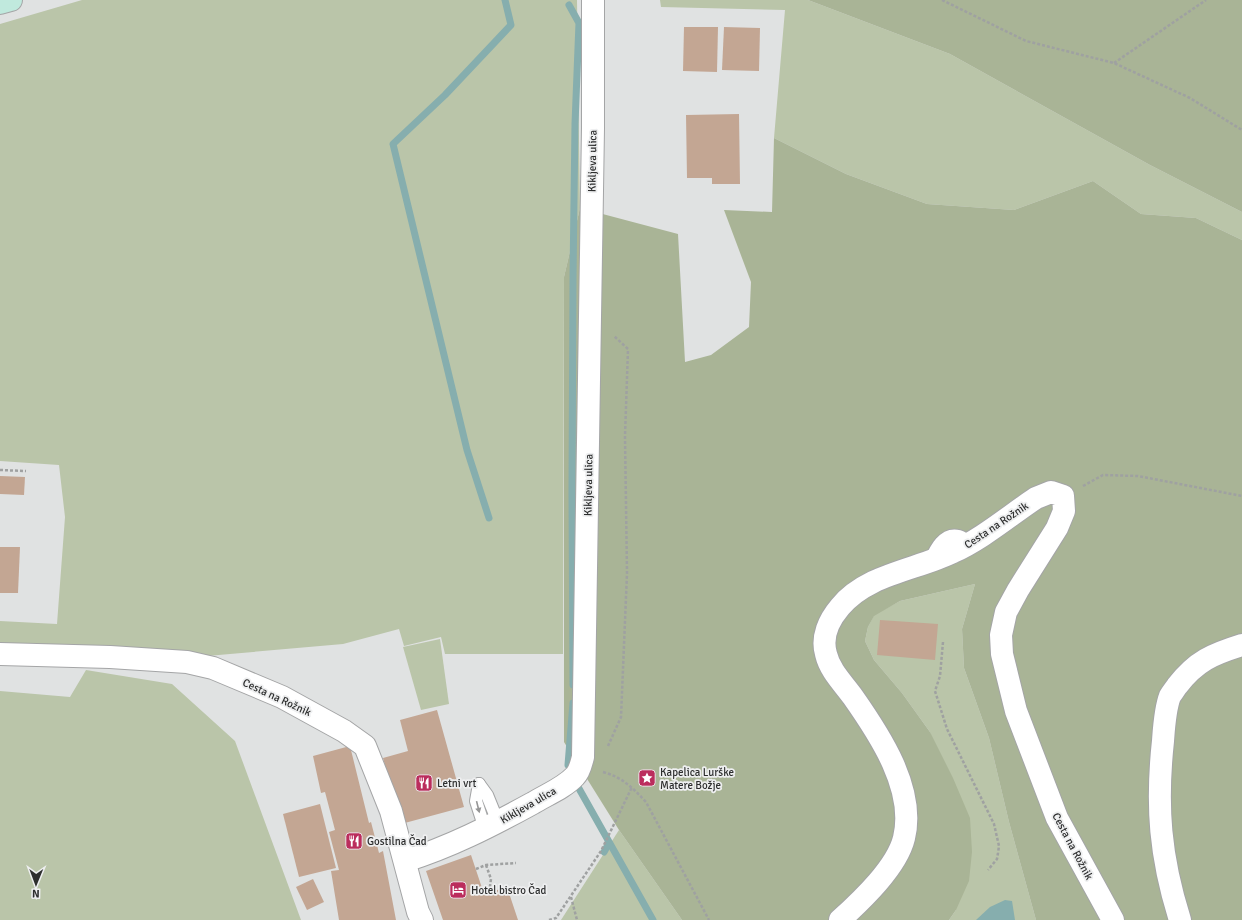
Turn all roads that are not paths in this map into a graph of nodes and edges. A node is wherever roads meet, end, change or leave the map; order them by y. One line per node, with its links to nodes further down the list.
1 (11, 0): 3 (main road)
2 (593, 0): 6 (street, Kikljeva ulica)
3 (0, 3)
4 (1242, 645): 10 (street)
5 (0, 654): 6 (street, Cesta na Rožnik)
6 (405, 861): 7 (street, Cesta na Rožnik)
7 (422, 920)
8 (840, 920): 9 (street, Cesta na Rožnik)
9 (1113, 920)
10 (1180, 920)

